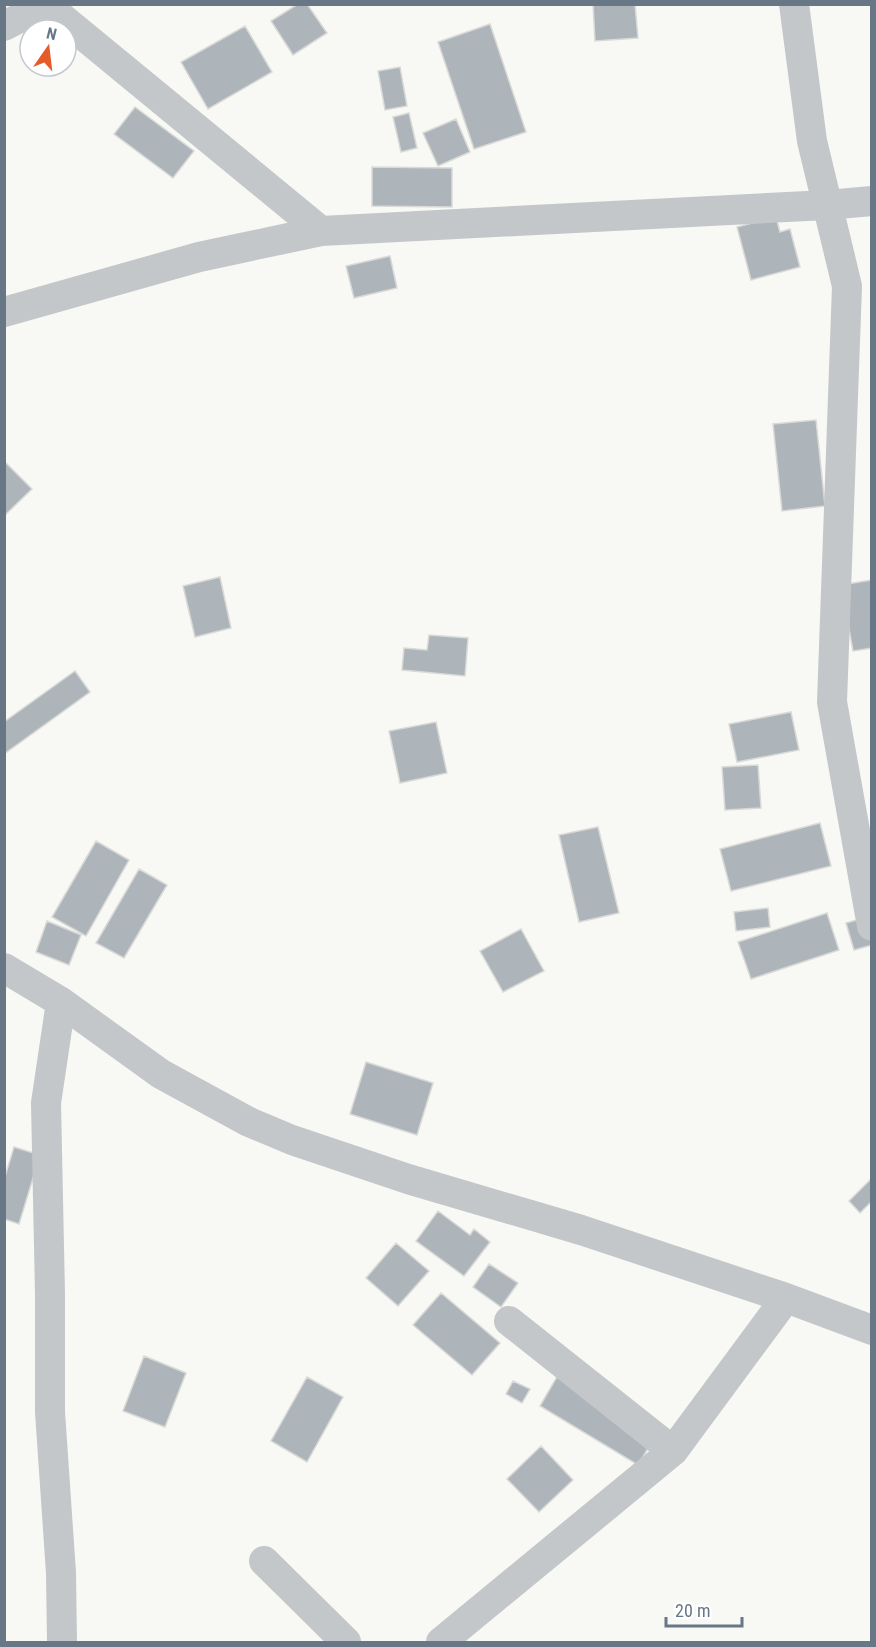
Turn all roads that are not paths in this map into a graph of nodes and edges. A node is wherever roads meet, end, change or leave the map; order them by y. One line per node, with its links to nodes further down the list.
1 (794, 4): 5 (street)
2 (45, 5): 3 (street); 6 (street)
3 (4, 26)
4 (872, 201): 5 (street)
5 (827, 205): 6 (street); 8 (street)
6 (321, 231): 7 (street)
7 (4, 312)
8 (872, 926)
9 (4, 968): 10 (street)
10 (61, 1002): 11 (street); 16 (street)
11 (786, 1298): 13 (street); 14 (street)
12 (509, 1321): 14 (street)
13 (872, 1330)
14 (673, 1451): 18 (street)
15 (264, 1561): 17 (street)
16 (62, 1642)
17 (345, 1642)
18 (441, 1642)

